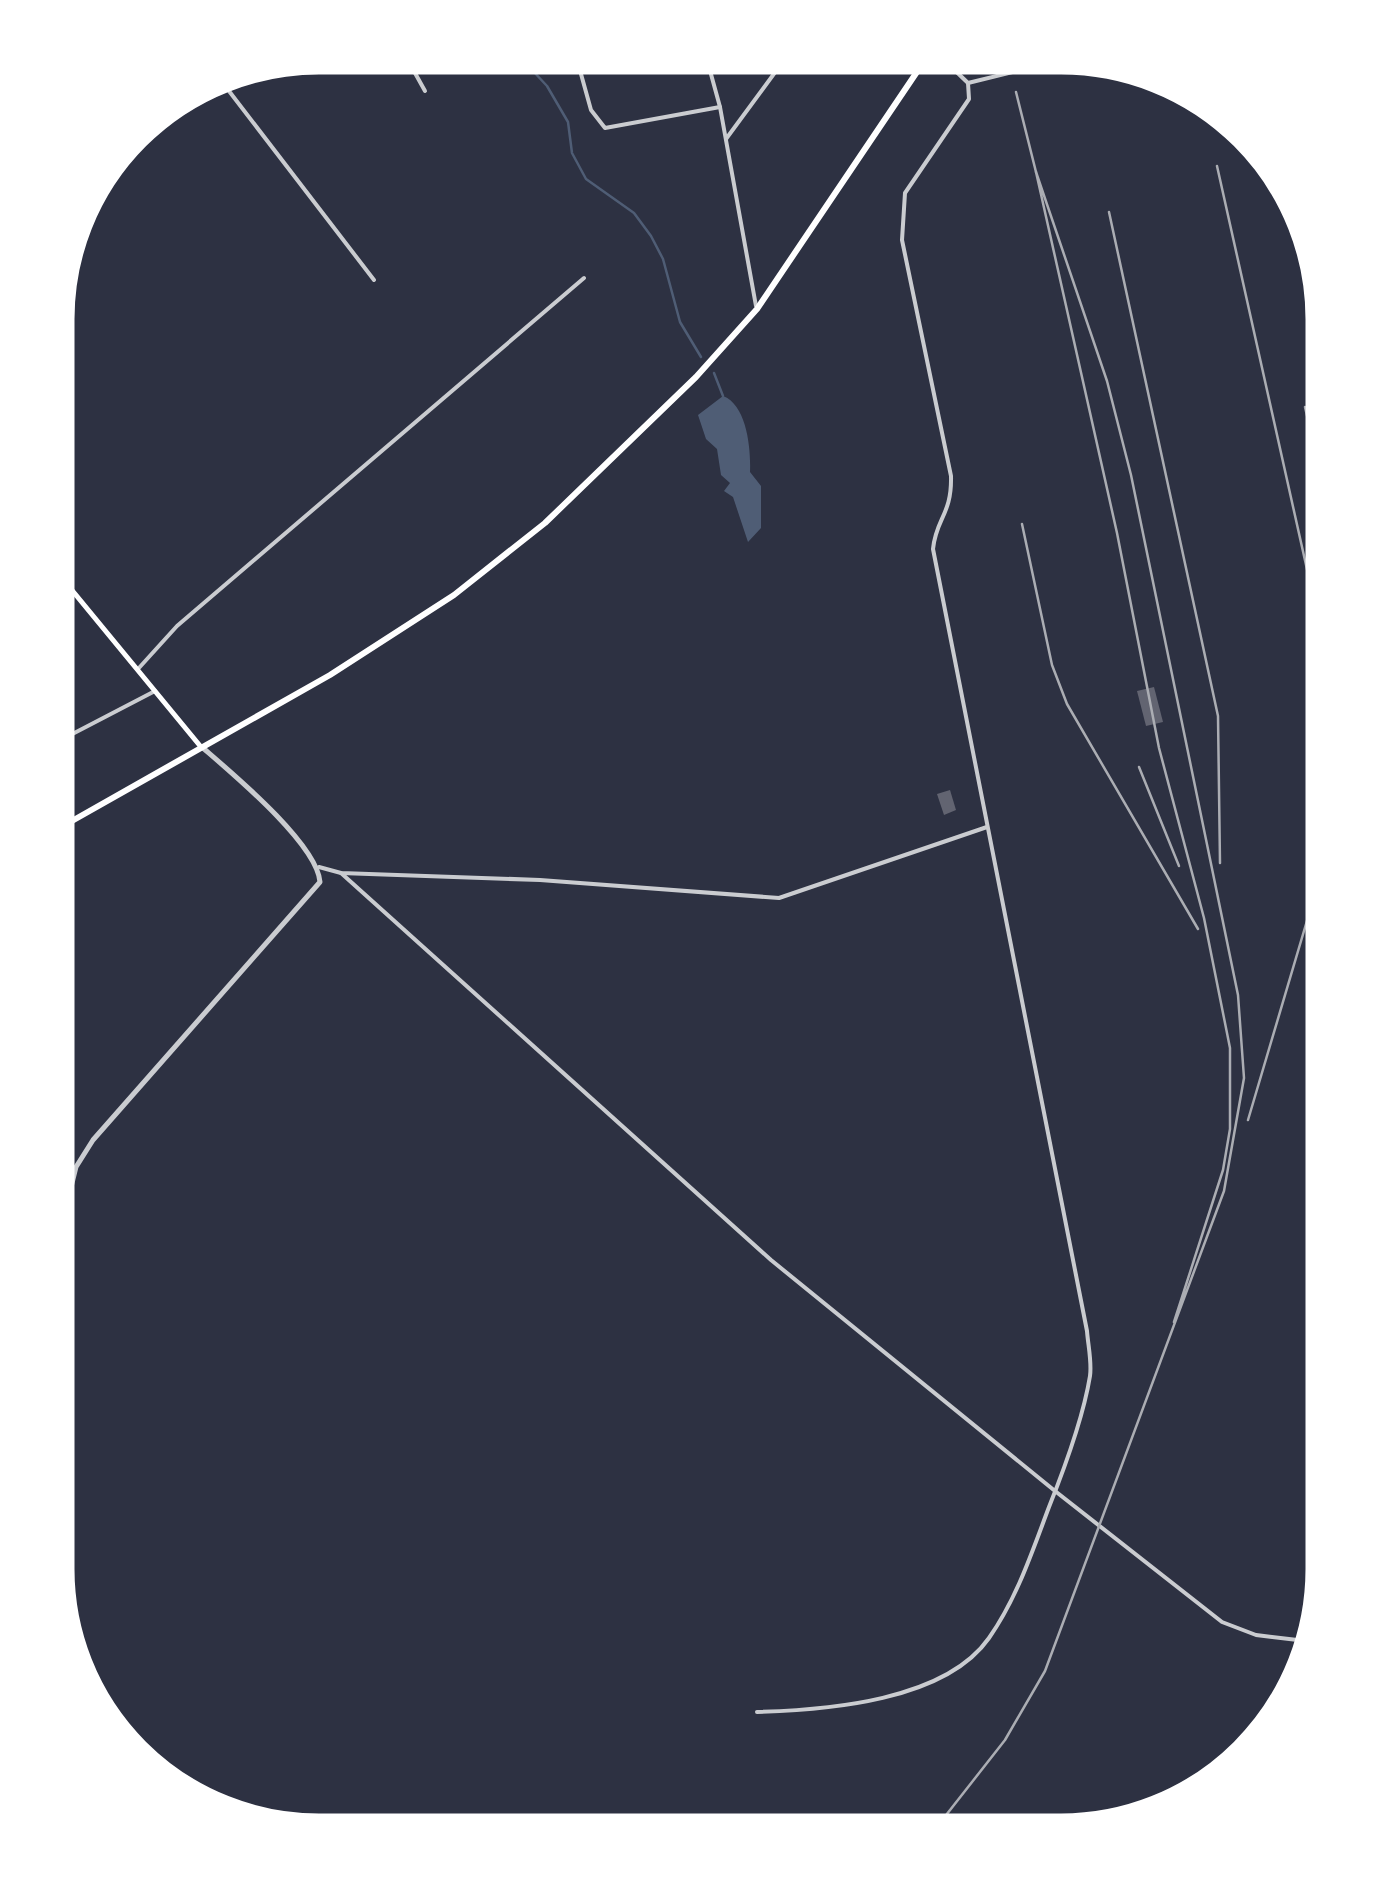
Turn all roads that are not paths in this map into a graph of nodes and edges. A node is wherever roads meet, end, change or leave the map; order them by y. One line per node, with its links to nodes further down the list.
1 (414, 72): 10 (street)
2 (580, 72): 11 (street)
3 (710, 72): 11 (street)
4 (775, 72): 12 (street)
5 (917, 72): 15 (highway)
6 (957, 72): 8 (street)
7 (1010, 72): 8 (street)
8 (968, 82): 22 (street)
9 (229, 91): 14 (street)
10 (425, 91)
11 (720, 107): 12 (street)
12 (726, 138): 15 (street)
13 (584, 278): 17 (street)
14 (374, 280)
15 (757, 309): 20 (highway)
16 (72, 590): 17 (main road)
17 (138, 670): 18 (main road)
18 (155, 691): 19 (street); 20 (main road)
19 (72, 734)
20 (202, 748): 21 (highway); 23 (street)
21 (72, 821)
22 (988, 826): 24 (street); 26 (street)
23 (319, 866): 24 (street); 25 (street)
24 (341, 873): 26 (street)
25 (72, 1183)
26 (1055, 1491): 27 (street); 28 (street)
27 (1297, 1639)
28 (757, 1712)

